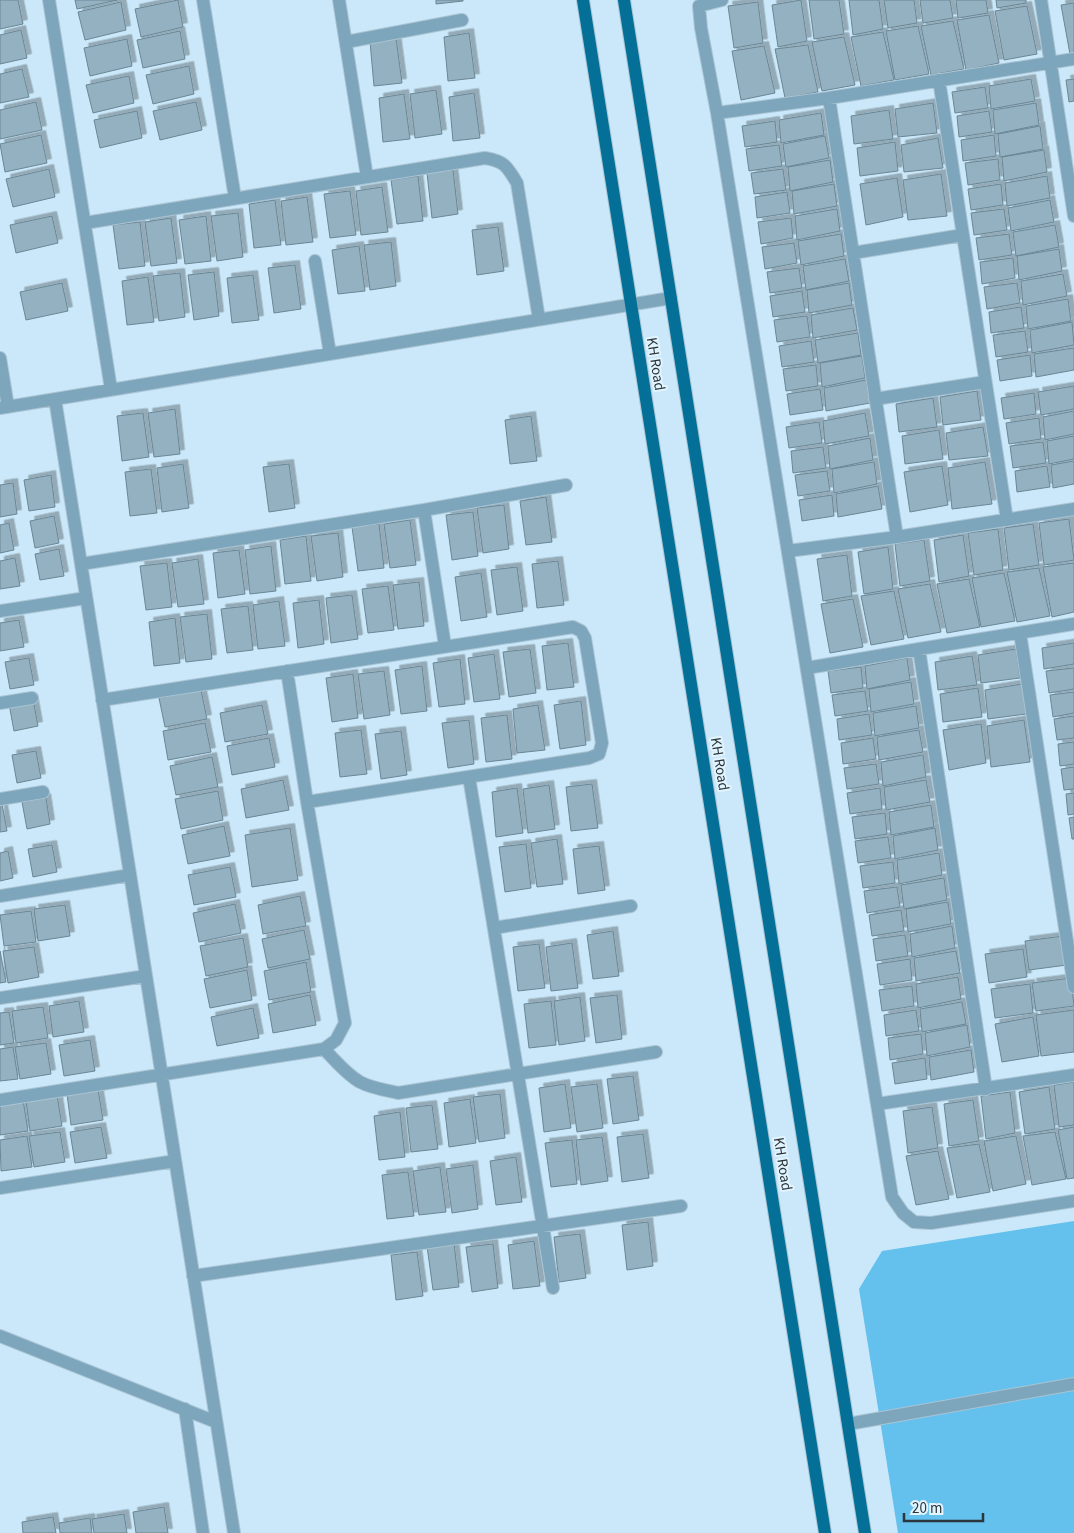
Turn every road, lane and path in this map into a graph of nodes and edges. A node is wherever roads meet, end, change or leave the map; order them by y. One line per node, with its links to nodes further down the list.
1 (50, 0): 19 (street)
2 (203, 0): 17 (street)
3 (339, 0): 10 (street)
4 (583, 0): 24 (main road, KH Road)
5 (624, 0): 23 (main road, KH Road)
6 (722, 0): 8 (street)
7 (1041, 0): 12 (street)
8 (698, 3): 15 (street)
9 (462, 20): 10 (street)
10 (346, 42): 16 (street)
11 (1074, 59): 12 (street)
12 (1050, 62): 13 (street); 18 (street)
13 (939, 80): 14 (street); 20 (street)
14 (829, 98): 15 (street); 21 (street)
15 (717, 113): 38 (street)
16 (367, 177): 17 (street); 25 (street)
17 (235, 198): 19 (street)
18 (1074, 216)
19 (85, 223): 29 (street)
20 (963, 235): 21 (street); 28 (street)
21 (853, 253): 31 (street)
22 (315, 261): 26 (street)
23 (671, 298): 24 (street); 81 (main road, KH Road)
24 (631, 305): 25 (street); 84 (main road, KH Road)
25 (539, 320): 26 (street)
26 (330, 354): 29 (street)
27 (0, 358): 32 (street)
28 (986, 382): 31 (street); 36 (street)
29 (111, 389): 30 (street)
30 (55, 399): 32 (street); 39 (street)
31 (875, 399): 37 (street)
32 (4, 407)
33 (566, 486): 35 (street)
34 (1074, 509): 36 (street)
35 (424, 510): 39 (street); 44 (street)
36 (1007, 520): 37 (street)
37 (896, 537): 38 (street)
38 (788, 551): 46 (street)
39 (81, 564): 40 (street)
40 (86, 598): 41 (street); 49 (street)
41 (0, 611)
42 (1074, 624): 43 (street)
43 (1020, 633): 45 (street); 60 (street)
44 (445, 646): 47 (street); 51 (street)
45 (918, 649): 46 (street); 67 (street)
46 (806, 668): 69 (street)
47 (287, 671): 49 (street); 54 (street)
48 (32, 698): 50 (street)
49 (102, 700): 55 (street)
50 (0, 703)
51 (469, 777): 54 (street); 58 (street)
52 (43, 792): 53 (street)
53 (0, 799)
54 (307, 802): 62 (street)
55 (130, 875): 56 (street); 59 (street)
56 (0, 896)
57 (631, 906): 58 (street)
58 (494, 928): 64 (street)
59 (146, 976): 61 (street); 65 (street)
60 (1074, 987)
61 (0, 998)
62 (324, 1049): 64 (street); 65 (street)
63 (656, 1052): 64 (street)
64 (518, 1073): 74 (street)
65 (162, 1075): 68 (street); 70 (street)
66 (1074, 1075): 67 (street)
67 (986, 1088): 69 (street)
68 (0, 1100)
69 (877, 1104): 72 (street)
70 (175, 1161): 71 (street); 75 (street)
71 (0, 1188)
72 (1074, 1200)
73 (681, 1206): 74 (street)
74 (543, 1225): 75 (street); 76 (street)
75 (194, 1276): 80 (street)
76 (553, 1288)
77 (0, 1336): 79 (street)
78 (1074, 1384): 81 (street)
79 (185, 1409): 80 (street); 82 (street)
80 (216, 1422): 83 (street)
81 (848, 1424): 85 (main road, KH Road)
82 (203, 1533)
83 (234, 1533)
84 (825, 1533)
85 (865, 1533)

